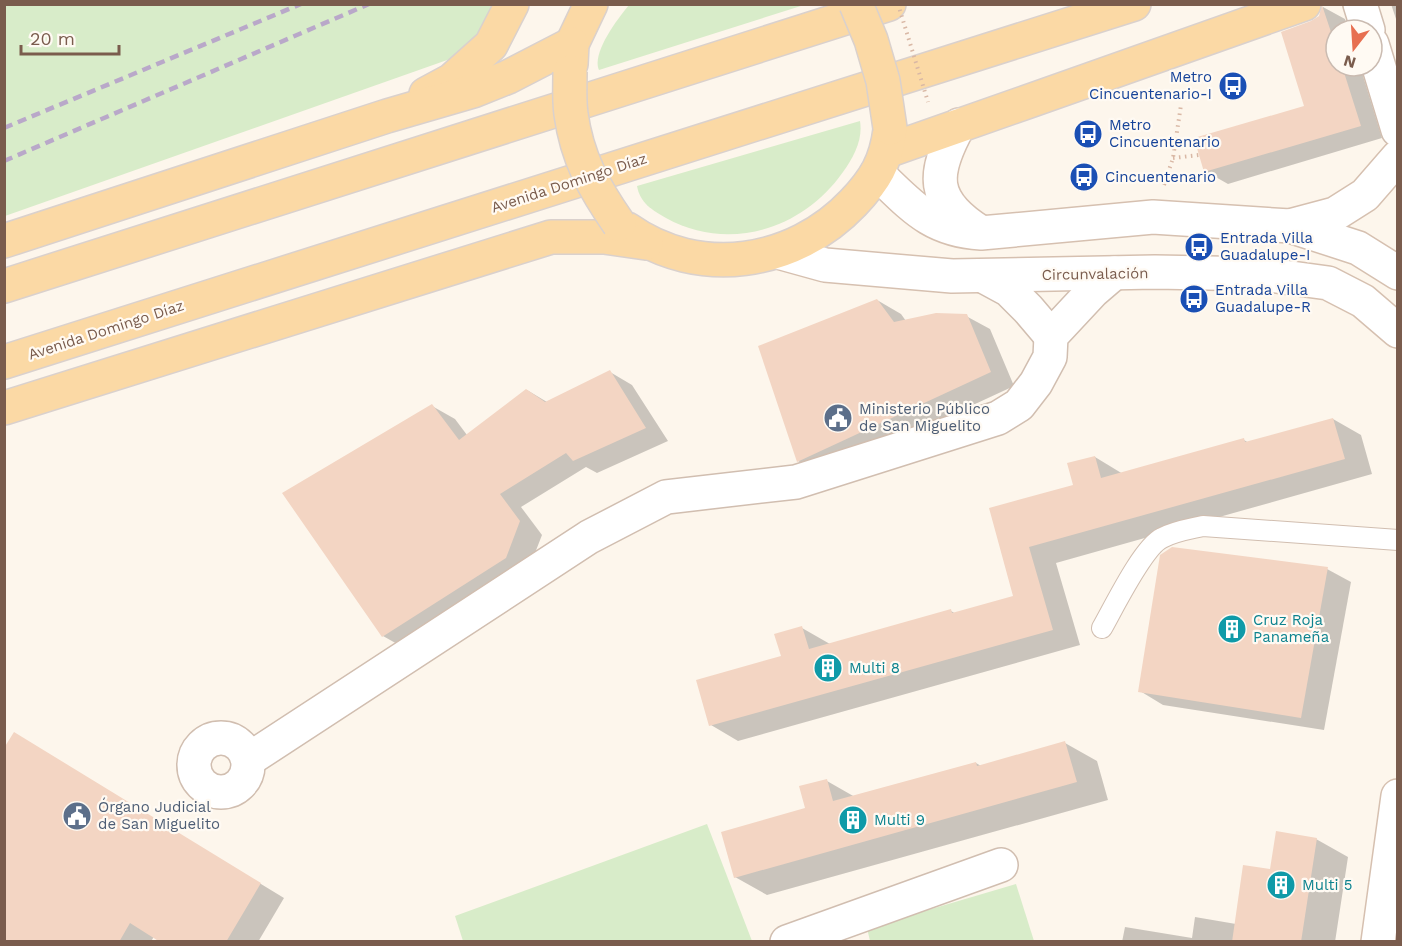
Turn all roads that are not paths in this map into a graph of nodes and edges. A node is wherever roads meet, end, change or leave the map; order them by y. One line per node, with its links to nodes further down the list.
1 (512, 4): 9 (main road)
2 (856, 4): 12 (main road, bridge)
3 (889, 4): 22 (main road)
4 (1134, 4): 25 (main road, Avenida Domingo Díaz)
5 (1304, 4): 10 (main road)
6 (590, 5): 7 (main road)
7 (571, 58): 9 (main road); 17 (main road, bridge)
8 (1382, 78): 11 (main road)
9 (387, 116): 16 (main road)
10 (958, 125): 12 (main road); 15 (main road)
11 (1398, 130)
12 (885, 151): 15 (main road); 18 (main road)
13 (1398, 157): 14 (main road)
14 (1290, 226): 15 (main road); 20 (main road)
15 (981, 233)
16 (4, 242)
17 (646, 243): 18 (main road); 26 (main road)
18 (778, 252): 21 (main road, Circunvalación)
19 (1114, 273): 21 (main road, Circunvalación); 23 (main road, Circunvalación); 24 (main road)
20 (1398, 273)
21 (985, 276): 24 (main road)
22 (4, 286)
23 (1398, 331)
24 (1051, 336): 29 (main road)
25 (4, 363)
26 (4, 408)
27 (1398, 540): 28 (lane)
28 (1102, 627)
29 (248, 760)
30 (1398, 796): 33 (main road)
31 (1002, 865): 32 (main road)
32 (787, 942)
33 (1378, 942)

